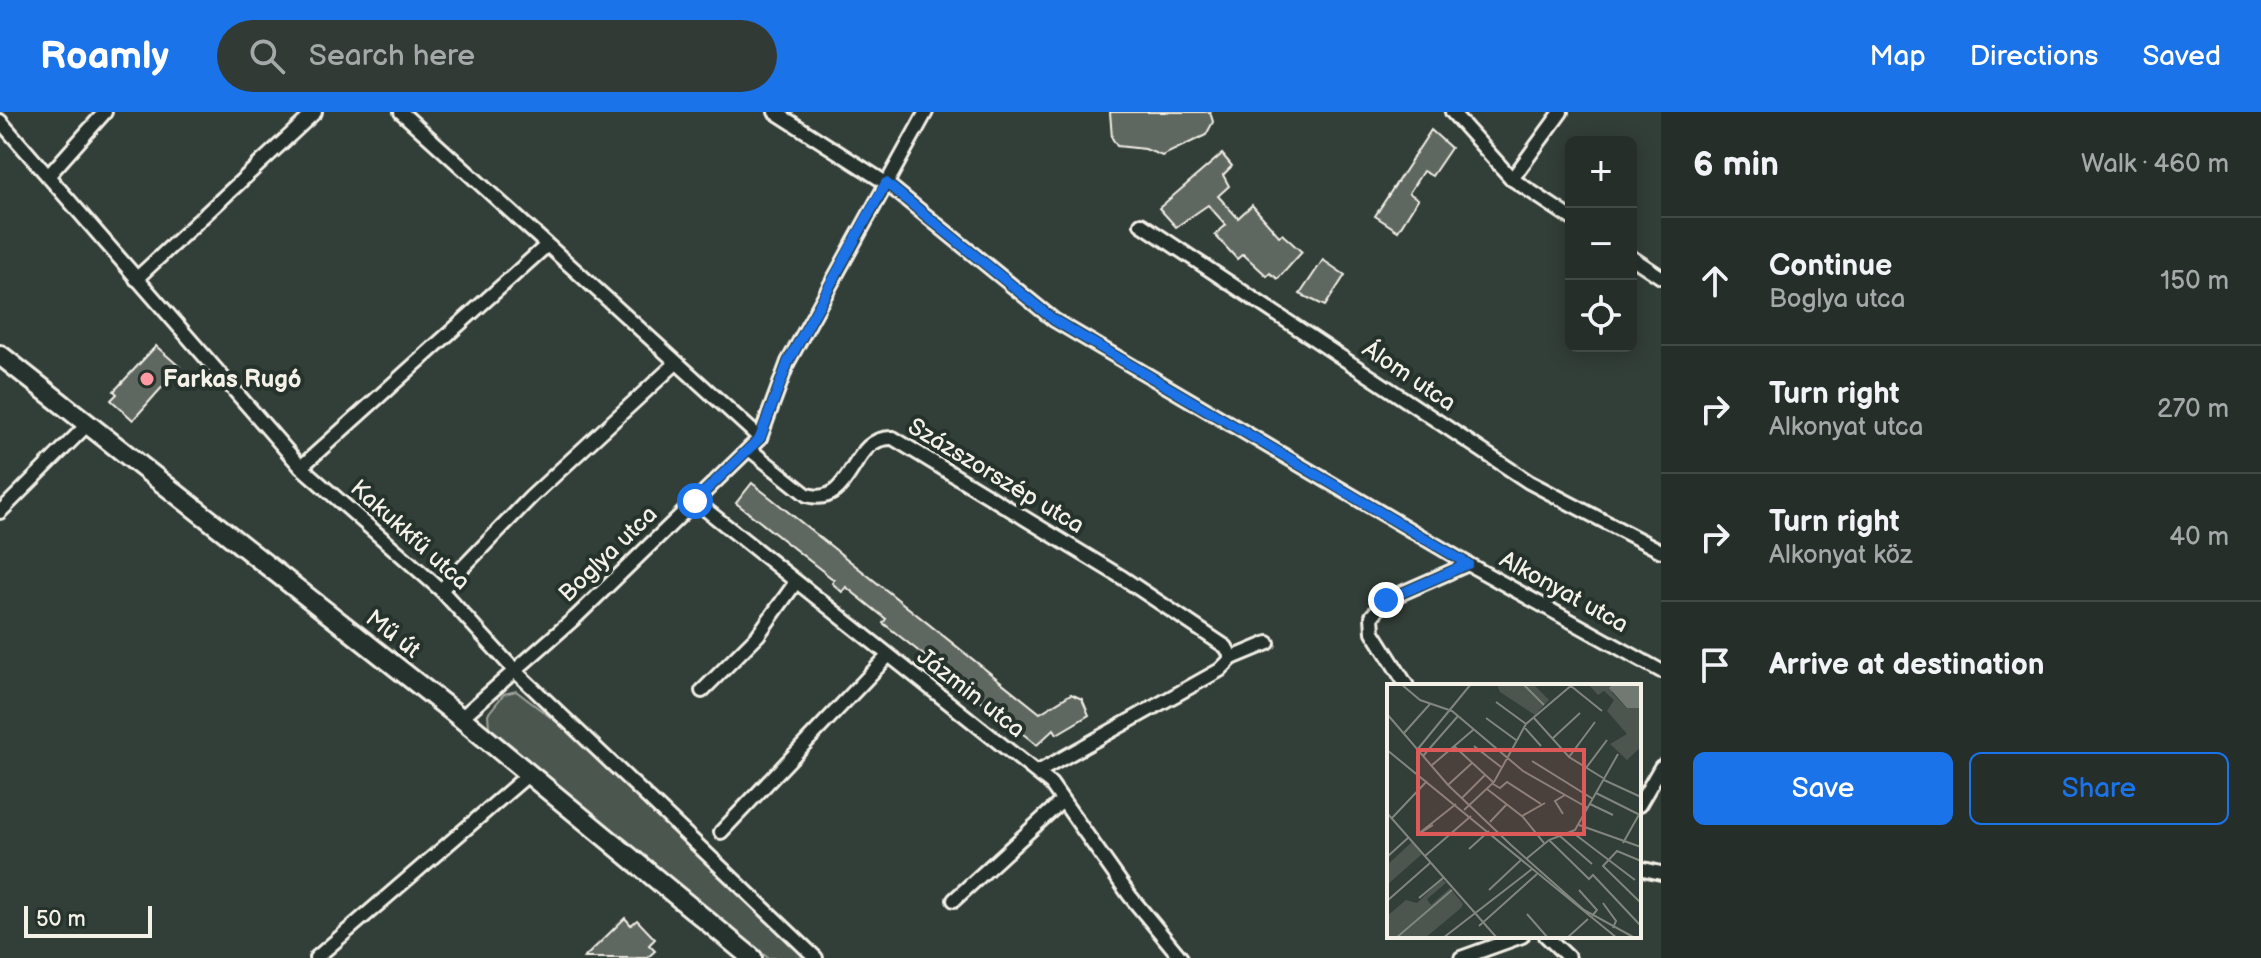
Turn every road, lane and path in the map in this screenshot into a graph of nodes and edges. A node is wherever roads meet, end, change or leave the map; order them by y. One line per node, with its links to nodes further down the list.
1 (105, 112): 9 (street)
2 (315, 112): 17 (street)
3 (401, 112): 14 (street)
4 (775, 112): 11 (street, Alkonyat utca)
5 (926, 112): 11 (street, Boglya utca)
6 (1452, 112): 10 (street)
7 (1561, 112): 10 (street)
8 (0, 121): 9 (street, Kakukkfű utca)
9 (49, 175): 17 (street, Kakukkfű utca)
10 (1512, 179): 12 (street)
11 (886, 183): 21 (street, Boglya utca); 27 (street, Alkonyat utca)
12 (1565, 214)
13 (1141, 224): 26 (street, Álom utca)
14 (546, 246): 19 (street); 23 (street)
15 (1637, 261): 16 (street)
16 (1661, 277)
17 (136, 279): 23 (street, Kakukkfű utca)
18 (0, 355): 20 (street, Mű út)
19 (676, 363): 21 (street); 29 (street)
20 (88, 424): 25 (street); 37 (street, Mű út)
21 (760, 438): 22 (street, Boglya utca)
22 (749, 449): 24 (street, Boglya utca); 32 (street, Százszorszép utca)
23 (301, 467): 29 (street, Kakukkfű utca)
24 (695, 501): 28 (street, Jázmin utca); 34 (street, Boglya utca)
25 (0, 512)
26 (1661, 551)
27 (1468, 564): 33 (street, Alkonyat utca); 35 (street)
28 (796, 582): 31 (street, Jázmin utca); 36 (street)
29 (441, 590): 34 (street, Kakukkfű utca)
30 (1268, 643): 32 (street)
31 (888, 656): 39 (street, Jázmin utca); 43 (street)
32 (1232, 658): 39 (street)
33 (1661, 671)
34 (516, 672): 37 (street, Boglya utca); 51 (street, Kakukkfű utca)
35 (1406, 684)
36 (702, 691)
37 (461, 718): 40 (street, Mű út)
38 (1661, 767): 42 (street)
39 (1038, 772): 41 (street, Jázmin utca)
40 (529, 774): 49 (street); 50 (street, Mű út)
41 (1062, 801): 46 (street); 52 (street, Jázmin utca)
42 (1641, 802)
43 (721, 832)
44 (1641, 868): 45 (street)
45 (1661, 873)
46 (954, 900)
47 (1516, 938): 53 (street)
48 (1548, 938): 54 (street)
49 (316, 958)
50 (752, 958)
51 (816, 958)
52 (1181, 958)
53 (1461, 958)
54 (1569, 958)

